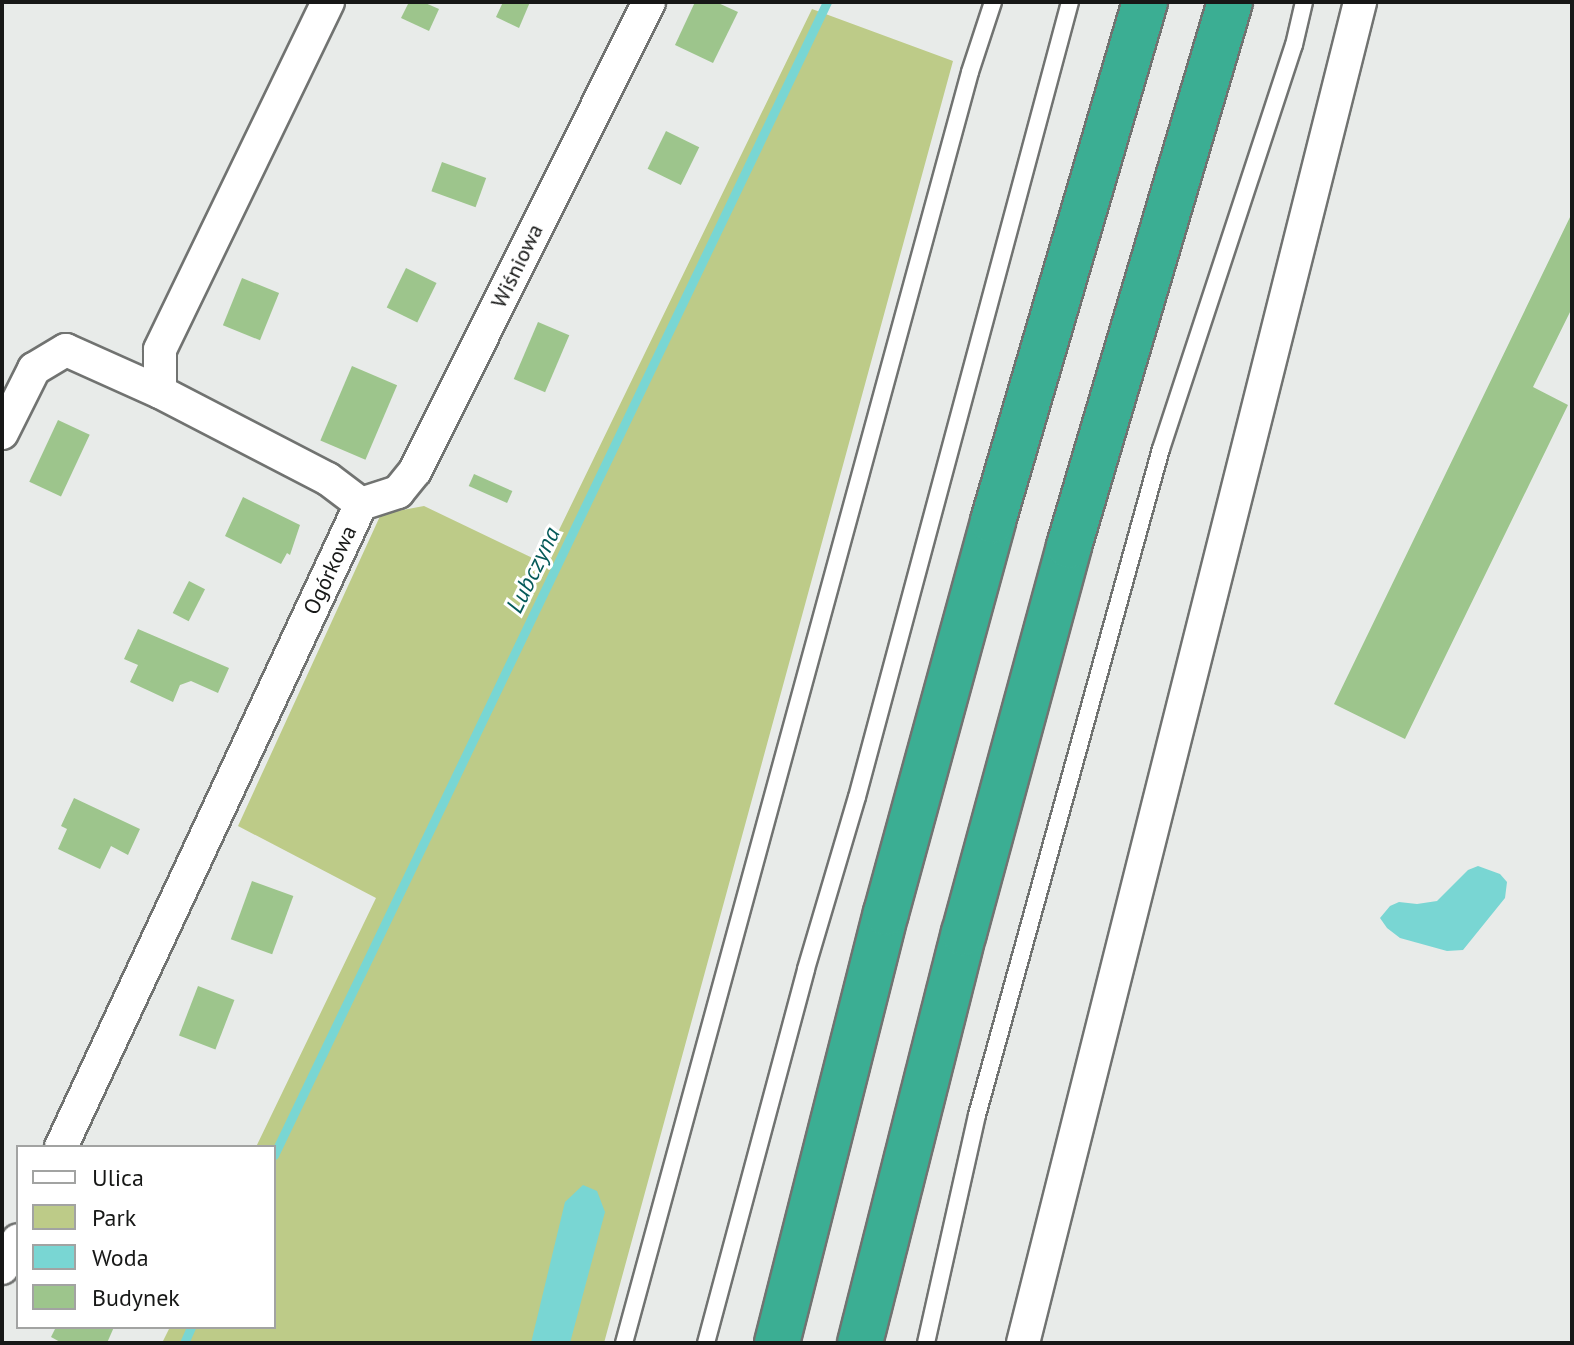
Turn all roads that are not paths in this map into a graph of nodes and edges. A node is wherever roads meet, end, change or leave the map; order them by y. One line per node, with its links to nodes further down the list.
1 (328, 2): 9 (street)
2 (649, 2): 11 (street, Wiśniowa)
3 (993, 2): 17 (lane)
4 (1070, 2): 18 (lane)
5 (1145, 2): 15 (highway)
6 (1230, 2): 16 (highway)
7 (1304, 2): 21 (lane)
8 (1360, 2): 22 (street)
9 (160, 392): 10 (street, Ogórkowa); 11 (street, Ogórkowa)
10 (2, 433)
11 (361, 504): 12 (street, Ogórkowa)
12 (62, 1145)
13 (16, 1244): 14 (street)
14 (2, 1268)
15 (790, 1291): 19 (highway); 20 (lane)
16 (860, 1332)
17 (624, 1343)
18 (706, 1343)
19 (777, 1343)
20 (786, 1343)
21 (926, 1343)
22 (1023, 1343)

